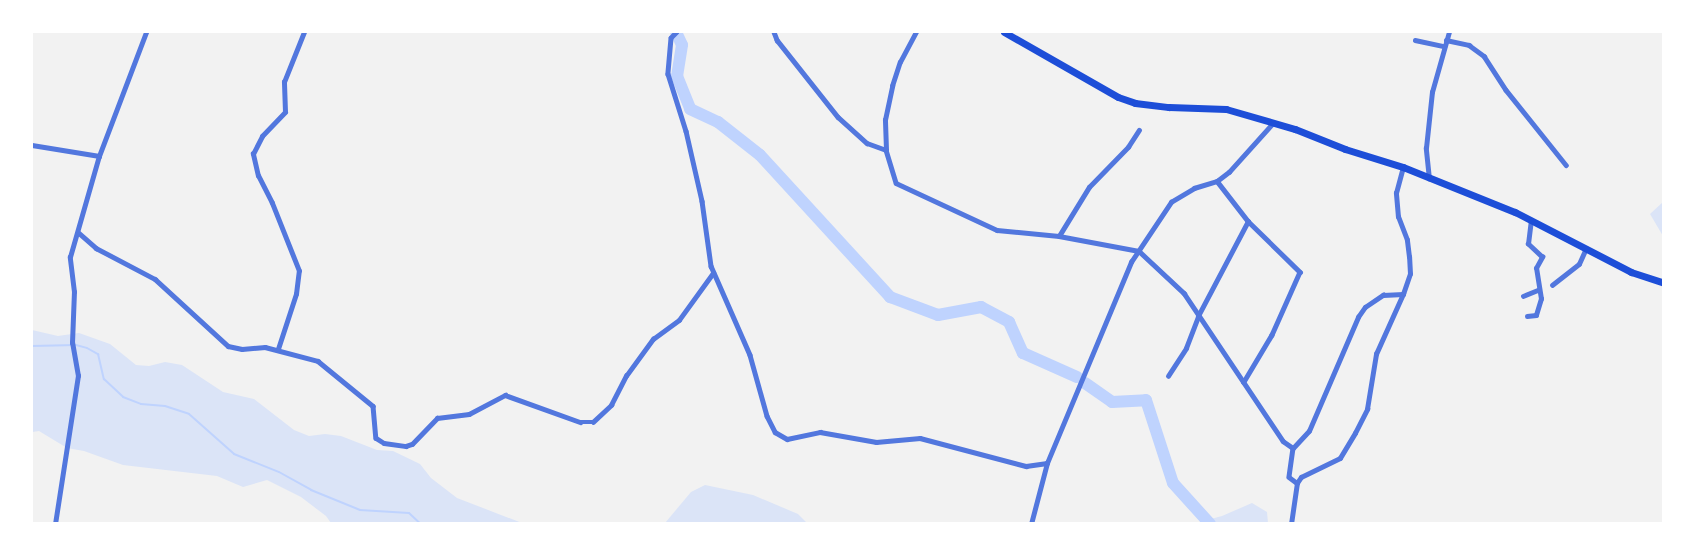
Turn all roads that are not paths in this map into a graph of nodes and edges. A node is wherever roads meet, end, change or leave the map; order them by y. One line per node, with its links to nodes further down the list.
1 (146, 32): 15 (street)
2 (304, 32): 34 (street)
3 (677, 32): 26 (street)
4 (774, 32): 14 (street)
5 (916, 32): 14 (street)
6 (1004, 32): 11 (main road)
7 (1449, 32): 9 (street)
8 (1415, 40): 10 (street)
9 (1446, 40): 10 (street); 16 (street)
10 (1444, 46): 18 (street)
11 (1273, 123): 17 (main road); 19 (street)
12 (1139, 130): 23 (street)
13 (32, 145): 15 (street)
14 (886, 150): 23 (street)
15 (99, 156): 22 (street)
16 (1566, 165)
17 (1403, 166): 18 (main road); 30 (street)
18 (1429, 179): 20 (main road)
19 (1217, 181): 21 (street); 25 (street)
20 (1531, 220): 24 (main road); 29 (street)
21 (1248, 221): 32 (street); 36 (street)
22 (79, 233): 34 (street); 40 (street)
23 (1059, 236): 25 (street)
24 (1586, 248): 27 (main road); 28 (street)
25 (1139, 251): 32 (street); 38 (street)
26 (713, 273): 34 (street); 38 (street)
27 (1664, 283)
28 (1552, 285)
29 (1538, 290): 31 (street); 33 (street)
30 (1404, 294): 37 (street); 39 (street)
31 (1523, 296)
32 (1198, 316): 35 (street); 36 (street)
33 (1527, 316)
34 (278, 350)
35 (1168, 376)
36 (1244, 382): 37 (street)
37 (1293, 448): 39 (street)
38 (1047, 463): 41 (street)
39 (1297, 483): 42 (street)
40 (55, 524)
41 (1031, 524)
42 (1291, 524)

